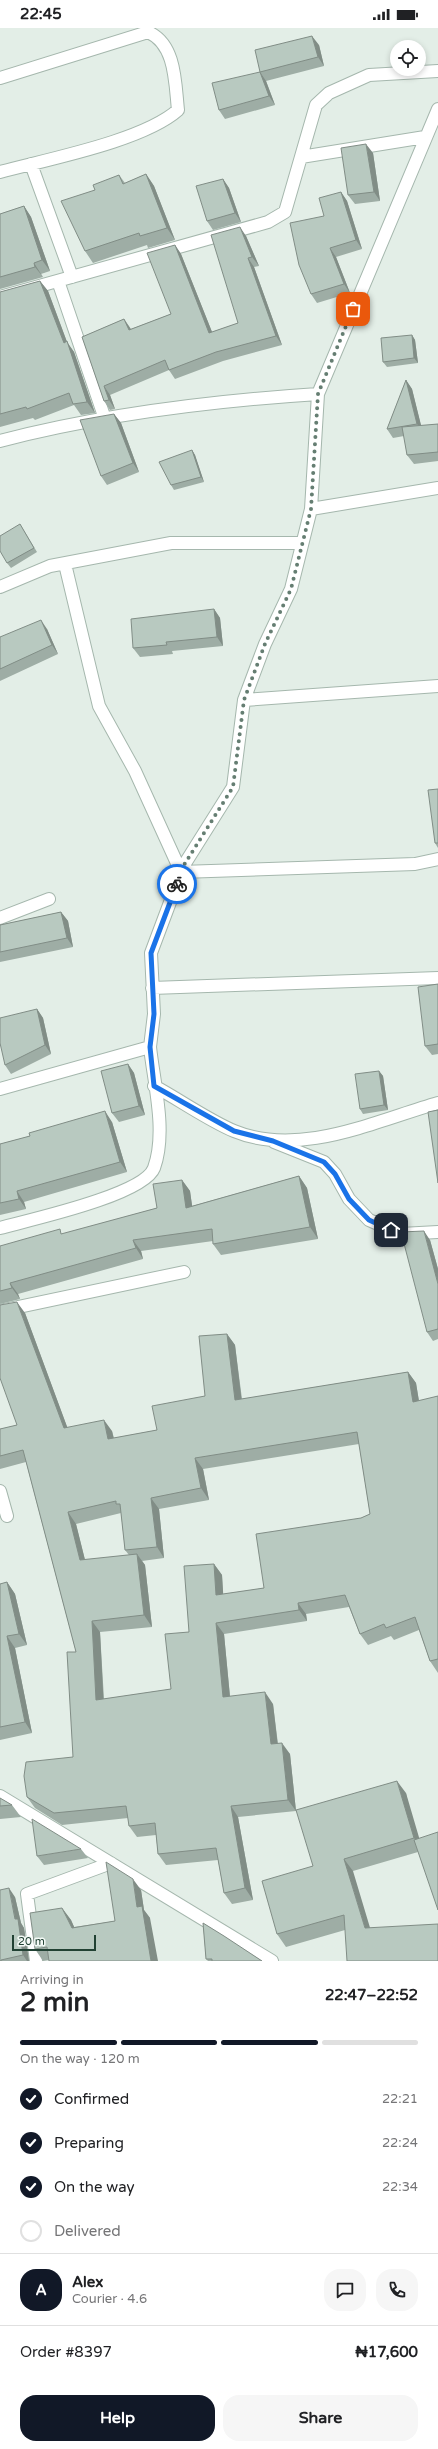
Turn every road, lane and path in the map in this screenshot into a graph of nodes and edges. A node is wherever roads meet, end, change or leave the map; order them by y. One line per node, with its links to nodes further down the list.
1 (438, 71): 5 (street)
2 (0, 78): 6 (street)
3 (438, 109): 4 (street)
4 (425, 137): 5 (street); 11 (street)
5 (301, 157): 8 (street)
6 (31, 164): 7 (street); 8 (street)
7 (0, 172)
8 (72, 277): 9 (street)
9 (58, 281): 10 (street); 12 (street)
10 (0, 297)
11 (318, 394): 12 (street); 15 (street)
12 (105, 419): 13 (street)
13 (0, 441)
14 (438, 488): 15 (street)
15 (311, 509): 16 (street)
16 (301, 543): 17 (street); 20 (street)
17 (65, 564): 18 (street); 22 (street)
18 (0, 587)
19 (438, 686): 20 (street)
20 (244, 700): 22 (street)
21 (438, 859): 22 (street)
22 (181, 872): 26 (street)
23 (49, 898): 24 (street)
24 (0, 918)
25 (438, 978): 26 (street)
26 (152, 988): 27 (street)
27 (150, 1047): 28 (street); 29 (street)
28 (154, 1086): 31 (street); 32 (street)
29 (0, 1089)
30 (438, 1103): 31 (street)
31 (273, 1141): 33 (street)
32 (0, 1228)
33 (438, 1232)
34 (184, 1272): 35 (street)
35 (0, 1311)
36 (0, 1491): 37 (street)
37 (7, 1516)
38 (0, 1796): 39 (street)
39 (111, 1863): 40 (street); 41 (street)
40 (36, 1961)
41 (272, 1961)

